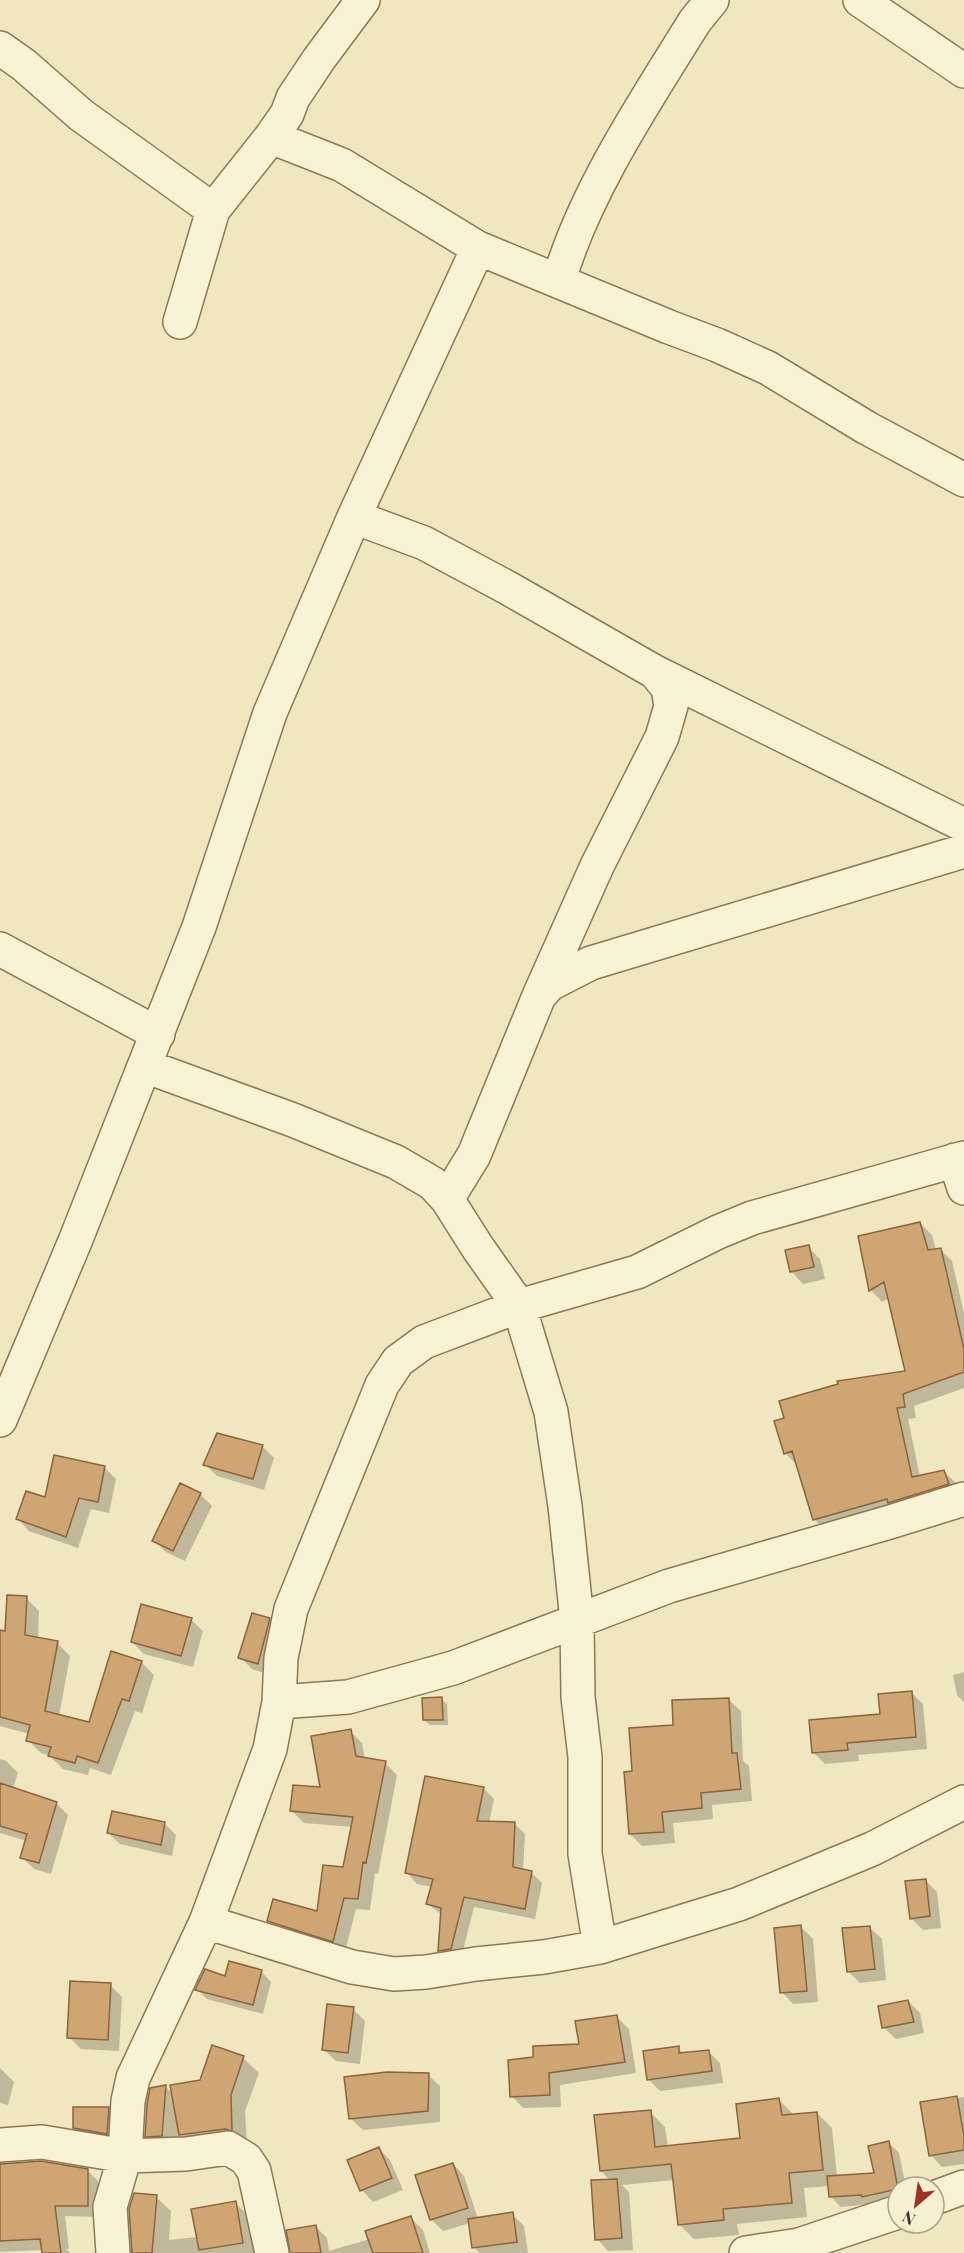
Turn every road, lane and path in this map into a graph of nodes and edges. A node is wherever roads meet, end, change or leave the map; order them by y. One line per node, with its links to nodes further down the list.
1 (363, 0): 6 (street)
2 (712, 0): 9 (street)
3 (860, 0): 5 (street)
4 (0, 48): 7 (street)
5 (964, 71)
6 (271, 137): 7 (street); 8 (street)
7 (213, 210): 10 (street)
8 (478, 248): 9 (street); 12 (street)
9 (559, 280): 11 (street)
10 (180, 322)
11 (964, 480)
12 (354, 518): 13 (street); 18 (street)
13 (655, 672): 14 (street); 17 (street)
14 (964, 825)
15 (964, 851): 17 (street)
16 (0, 949): 18 (street)
17 (539, 996): 21 (street)
18 (158, 1034): 19 (street)
19 (146, 1066): 21 (street); 23 (street)
20 (961, 1168): 22 (street)
21 (447, 1199): 22 (street)
22 (519, 1306): 25 (street); 26 (street)
23 (0, 1420)
24 (964, 1499): 25 (street)
25 (577, 1620): 26 (street); 29 (street)
26 (279, 1702): 28 (street)
27 (964, 1802): 29 (street)
28 (206, 1922): 29 (street); 31 (street)
29 (600, 1947)
30 (0, 2145): 31 (street)
31 (125, 2156): 35 (street); 36 (street)
32 (964, 2187): 33 (street)
33 (946, 2194)
34 (886, 2216): 37 (street)
35 (113, 2253)
36 (272, 2253)
37 (746, 2253)

